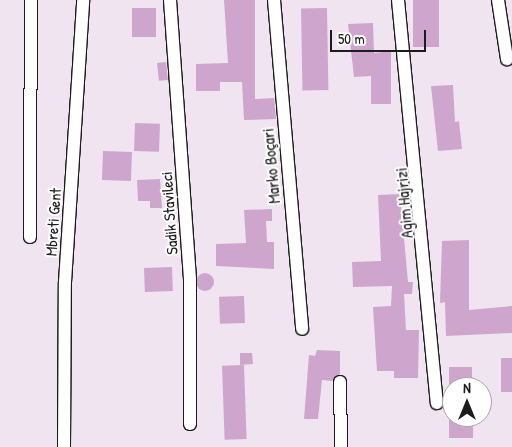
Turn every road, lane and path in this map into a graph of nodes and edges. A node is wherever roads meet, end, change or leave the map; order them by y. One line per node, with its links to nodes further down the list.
1 (31, 0): 8 (street, Mbreti Gent)
2 (83, 0): 13 (street, Mbreti Gent)
3 (170, 0): 12 (street, Sadik Stavileci)
4 (274, 0): 9 (street, Marko Boçari)
5 (398, 0): 11 (street, Agim Hajrizi)
6 (498, 0): 7 (street)
7 (507, 59)
8 (30, 237)
9 (302, 329)
10 (340, 382): 14 (street)
11 (437, 403)
12 (190, 424)
13 (64, 447)
14 (341, 447)

